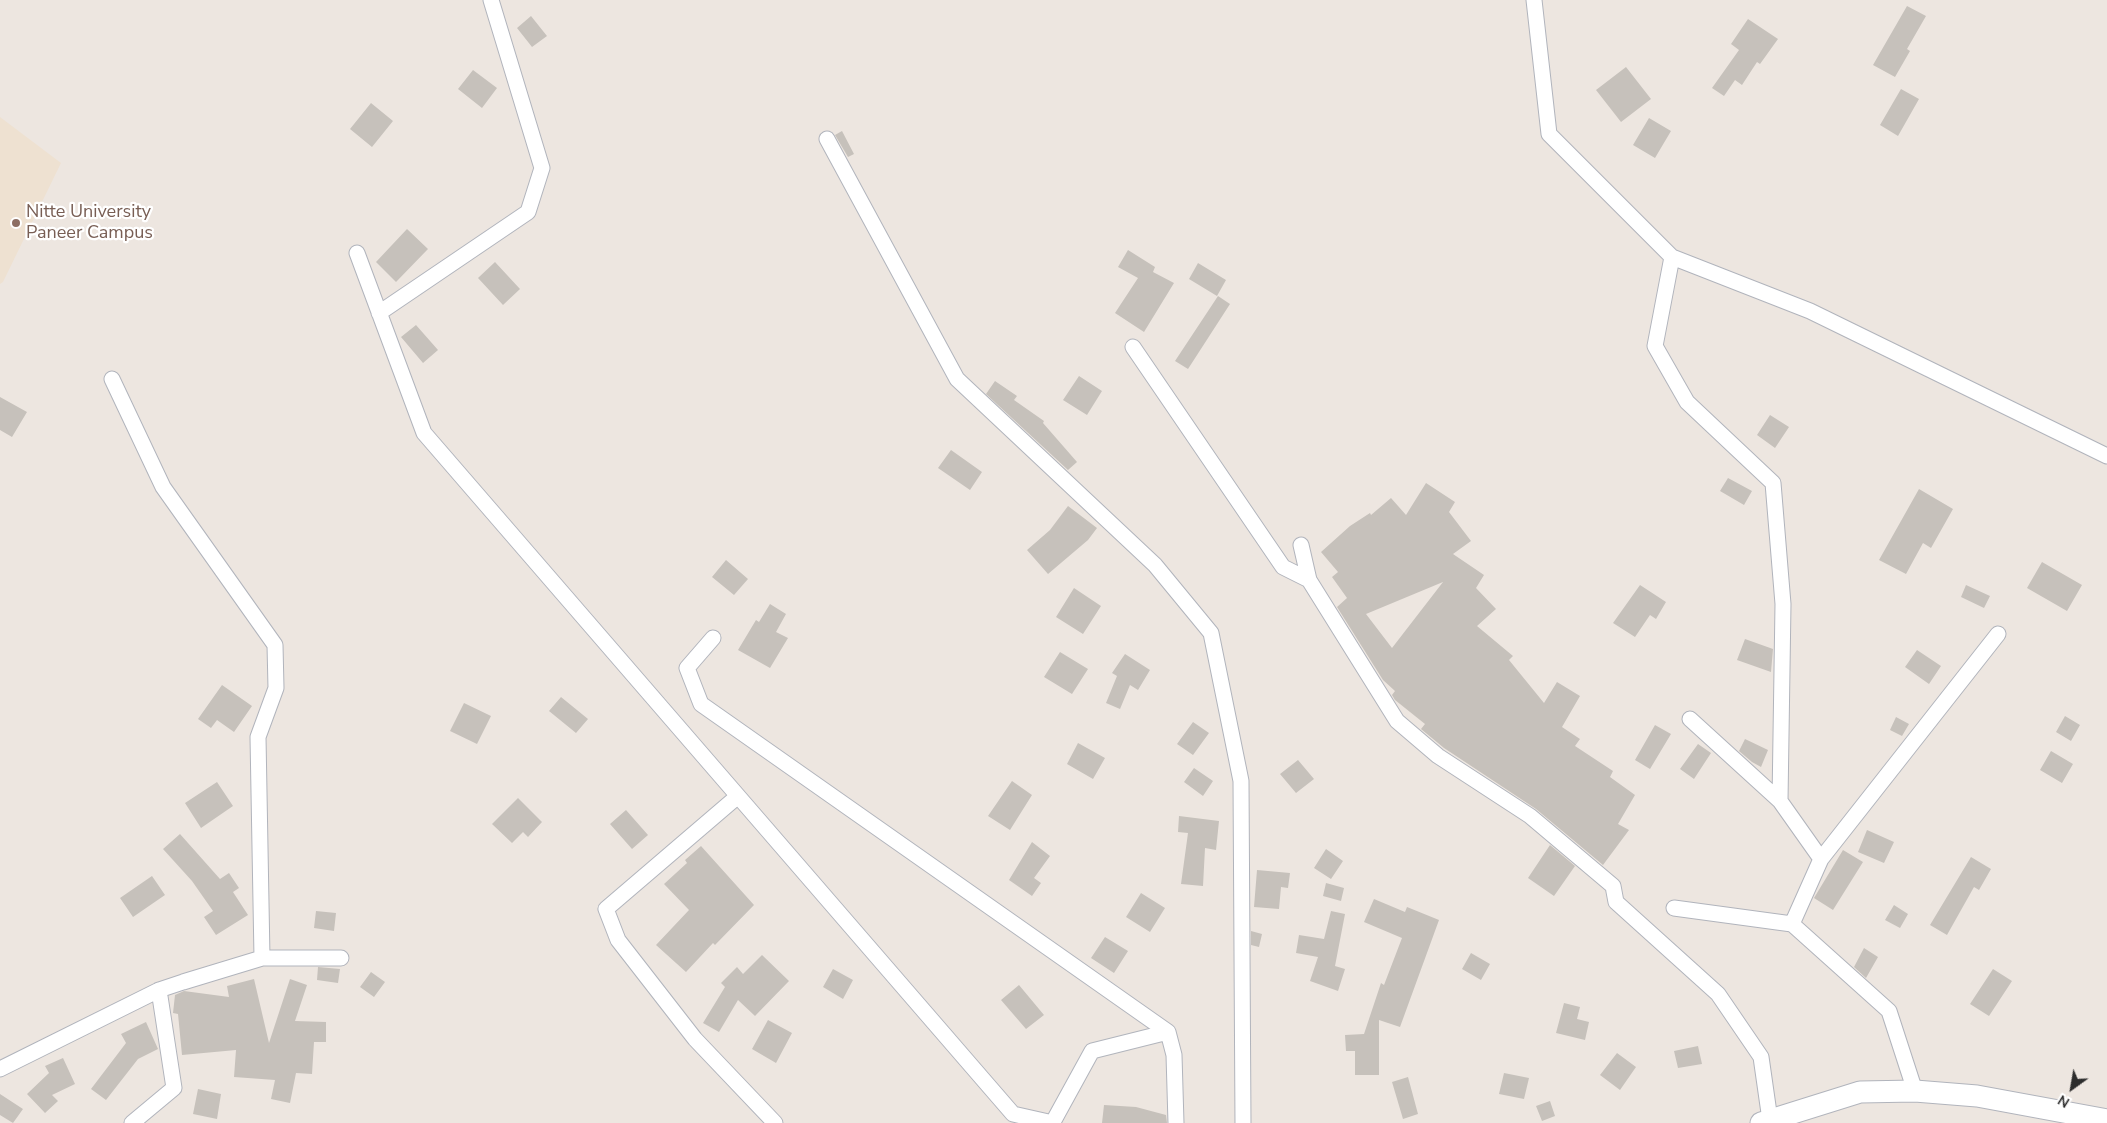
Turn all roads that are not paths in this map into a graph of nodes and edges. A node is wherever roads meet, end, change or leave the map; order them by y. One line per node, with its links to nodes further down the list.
1 (491, 0): 6 (street)
2 (1534, 0): 5 (street)
3 (827, 139): 32 (street)
4 (357, 253): 6 (street)
5 (1672, 257): 9 (street); 16 (street)
6 (379, 313): 15 (street)
7 (1133, 347): 11 (street)
8 (112, 379): 20 (street)
9 (2107, 456)
10 (1301, 545): 11 (street)
11 (1309, 580): 28 (street)
12 (1998, 634): 17 (street)
13 (712, 638): 23 (street)
14 (1690, 719): 16 (street)
15 (738, 796): 27 (street); 30 (street)
16 (1780, 801): 17 (street)
17 (1822, 859): 19 (street)
18 (1674, 908): 19 (street)
19 (1792, 924): 25 (street)
20 (262, 958): 21 (street); 22 (street)
21 (341, 958)
22 (159, 990): 24 (street); 29 (street)
23 (1168, 1032): 27 (street); 31 (street)
24 (0, 1069)
25 (1915, 1091): 26 (main road); 28 (main road)
26 (2107, 1120)
27 (1053, 1122)
28 (1766, 1122)
29 (132, 1123)
30 (775, 1123)
31 (1176, 1123)
32 (1243, 1123)

